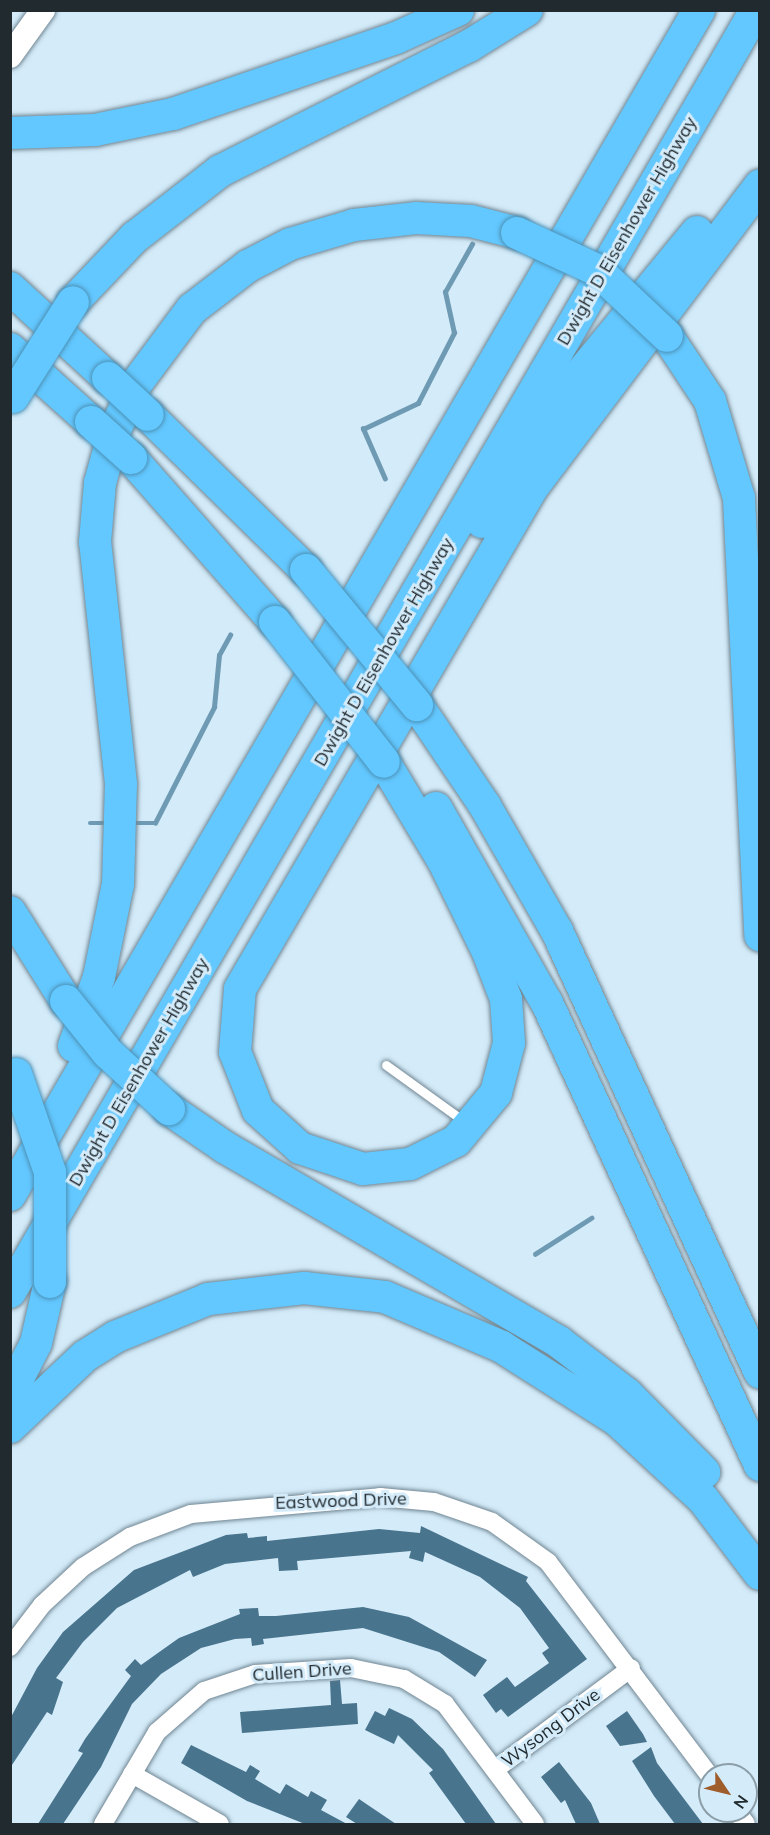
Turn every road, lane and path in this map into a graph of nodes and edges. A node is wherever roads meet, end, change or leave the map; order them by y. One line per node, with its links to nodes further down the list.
1 (458, 10): 8 (highway)
2 (527, 10): 14 (highway, bridge)
3 (677, 10): 11 (highway)
4 (699, 10): 11 (highway)
5 (756, 10): 15 (highway, Dwight D Eisenhower Highway)
6 (43, 11): 7 (main road)
7 (12, 56)
8 (18, 133)
9 (759, 162): 15 (highway)
10 (759, 185): 21 (highway)
11 (579, 216): 23 (highway)
12 (10, 288): 25 (highway, bridge)
13 (10, 349): 16 (highway, bridge)
14 (12, 400)
15 (391, 641): 24 (highway, Dwight D Eisenhower Highway)
16 (389, 753): 21 (highway); 28 (highway)
17 (10, 912): 29 (highway, bridge)
18 (759, 935): 22 (highway, bridge)
19 (386, 1065): 21 (lane)
20 (13, 1068): 26 (highway, bridge)
21 (471, 1127)
22 (10, 1167)
23 (10, 1194)
24 (10, 1292)
25 (759, 1373)
26 (10, 1394)
27 (10, 1427): 30 (highway)
28 (759, 1465)
29 (759, 1547)
30 (759, 1574)
31 (10, 1647): 32 (street, Eastwood Drive)
32 (631, 1668): 33 (street, Eastwood Drive); 34 (street, Wysong Drive)
33 (700, 1763)
34 (496, 1768): 35 (street, Cullen Drive); 38 (street, Wysong Drive)
35 (132, 1774): 36 (street, Cullen Drive); 37 (street)
36 (104, 1824)
37 (220, 1824)
38 (535, 1824)

